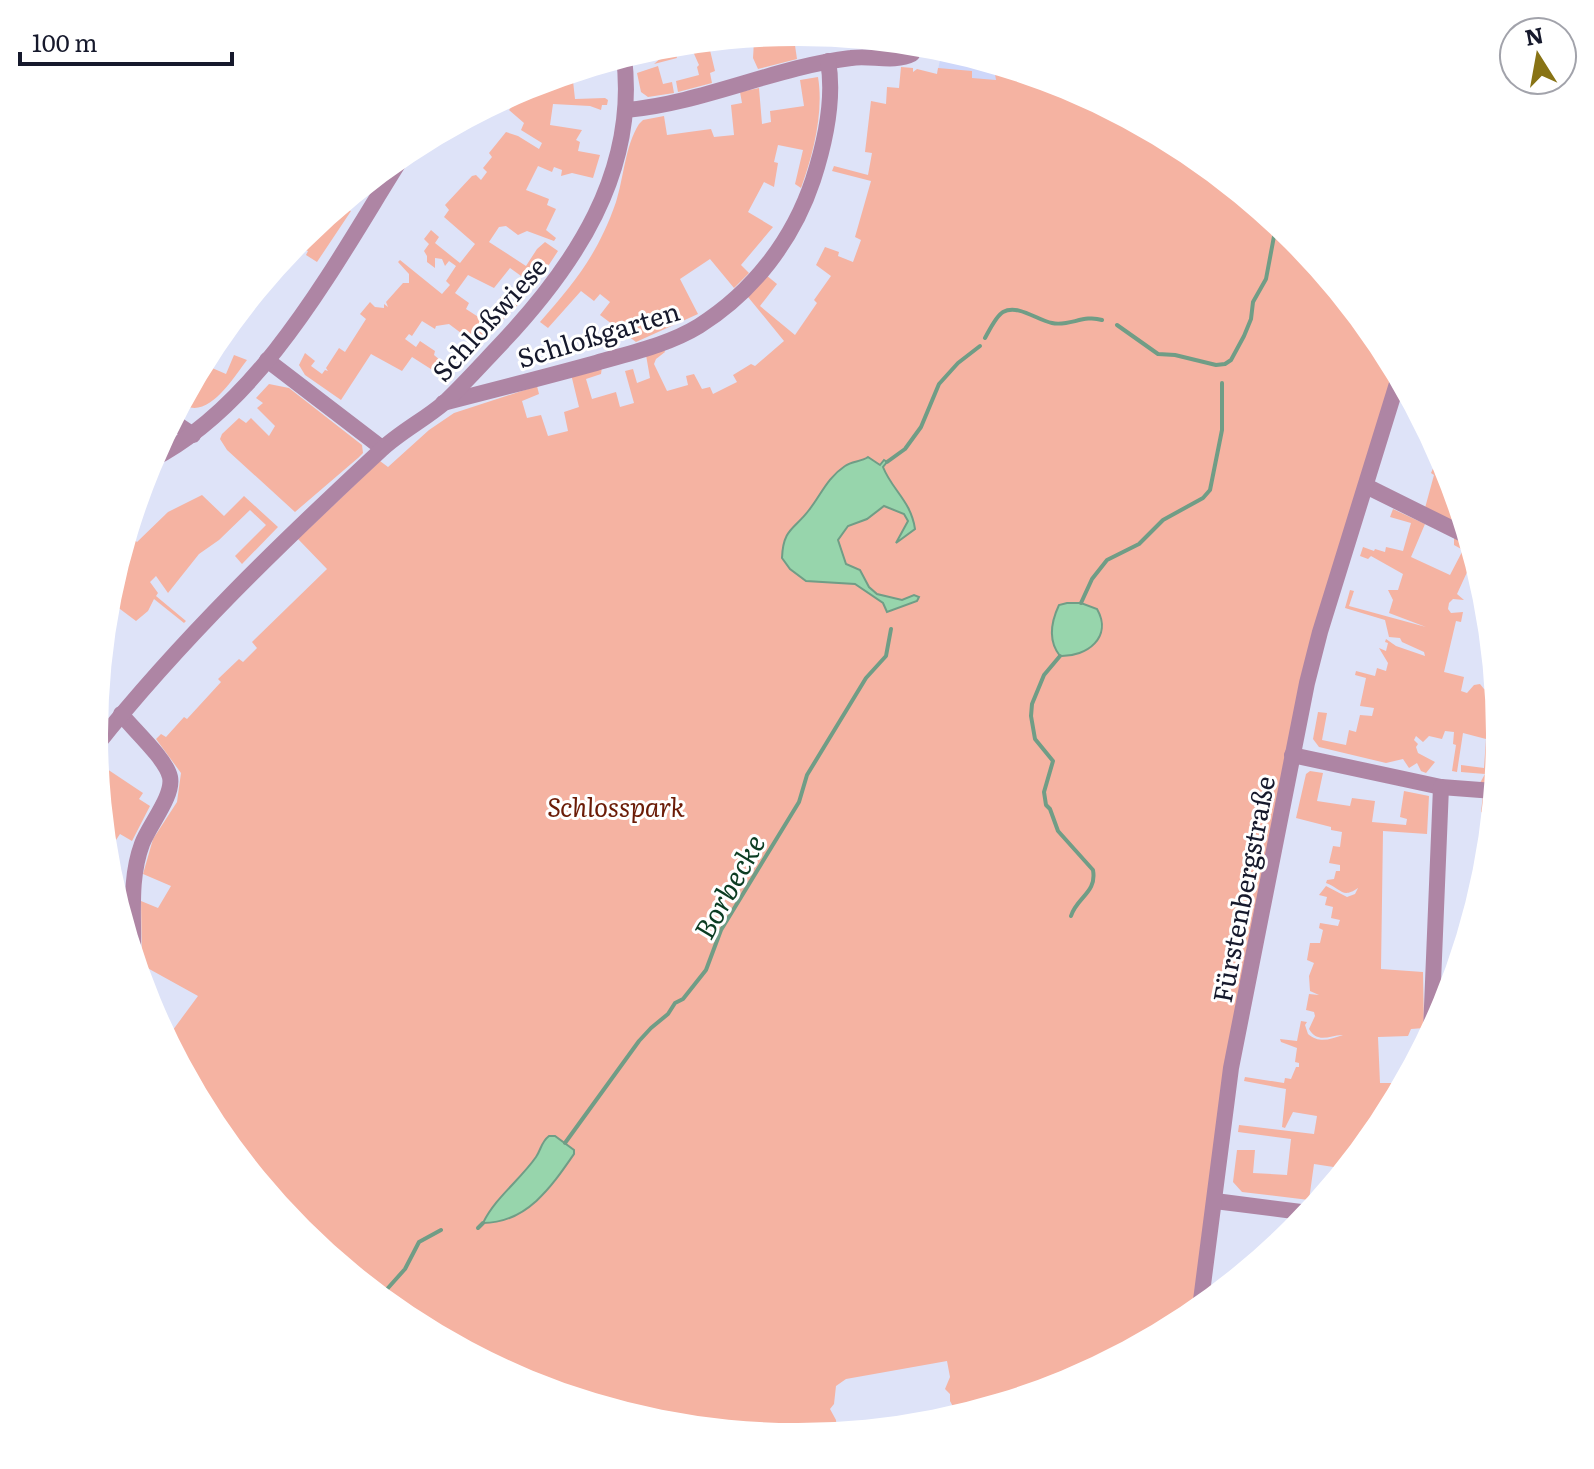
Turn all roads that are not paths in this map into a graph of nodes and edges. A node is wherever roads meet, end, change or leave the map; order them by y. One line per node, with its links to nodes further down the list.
1 (909, 56): 2 (street)
2 (828, 61): 4 (street); 8 (street, Schloßgarten)
3 (624, 68): 4 (street, Schloßwiese)
4 (626, 110): 8 (street, Schloßwiese)
5 (386, 182): 6 (street)
6 (267, 360): 10 (street); 12 (street)
7 (1394, 392): 13 (street, Fürstenbergstraße)
8 (443, 403): 12 (street, Schloßwiese)
9 (181, 427): 10 (street)
10 (193, 435): 11 (street)
11 (172, 448)
12 (382, 448): 15 (street, Schloßwiese)
13 (1366, 486): 14 (street); 17 (street, Fürstenbergstraße)
14 (1454, 530)
15 (121, 714): 16 (street, Schloßwiese); 20 (street)
16 (108, 730)
17 (1292, 755): 18 (street); 22 (street, Fürstenbergstraße)
18 (1441, 787): 19 (street); 21 (street)
19 (1483, 790)
20 (133, 916)
21 (1432, 1000)
22 (1215, 1201): 23 (street); 24 (street, Fürstenbergstraße)
23 (1293, 1211)
24 (1202, 1291)

